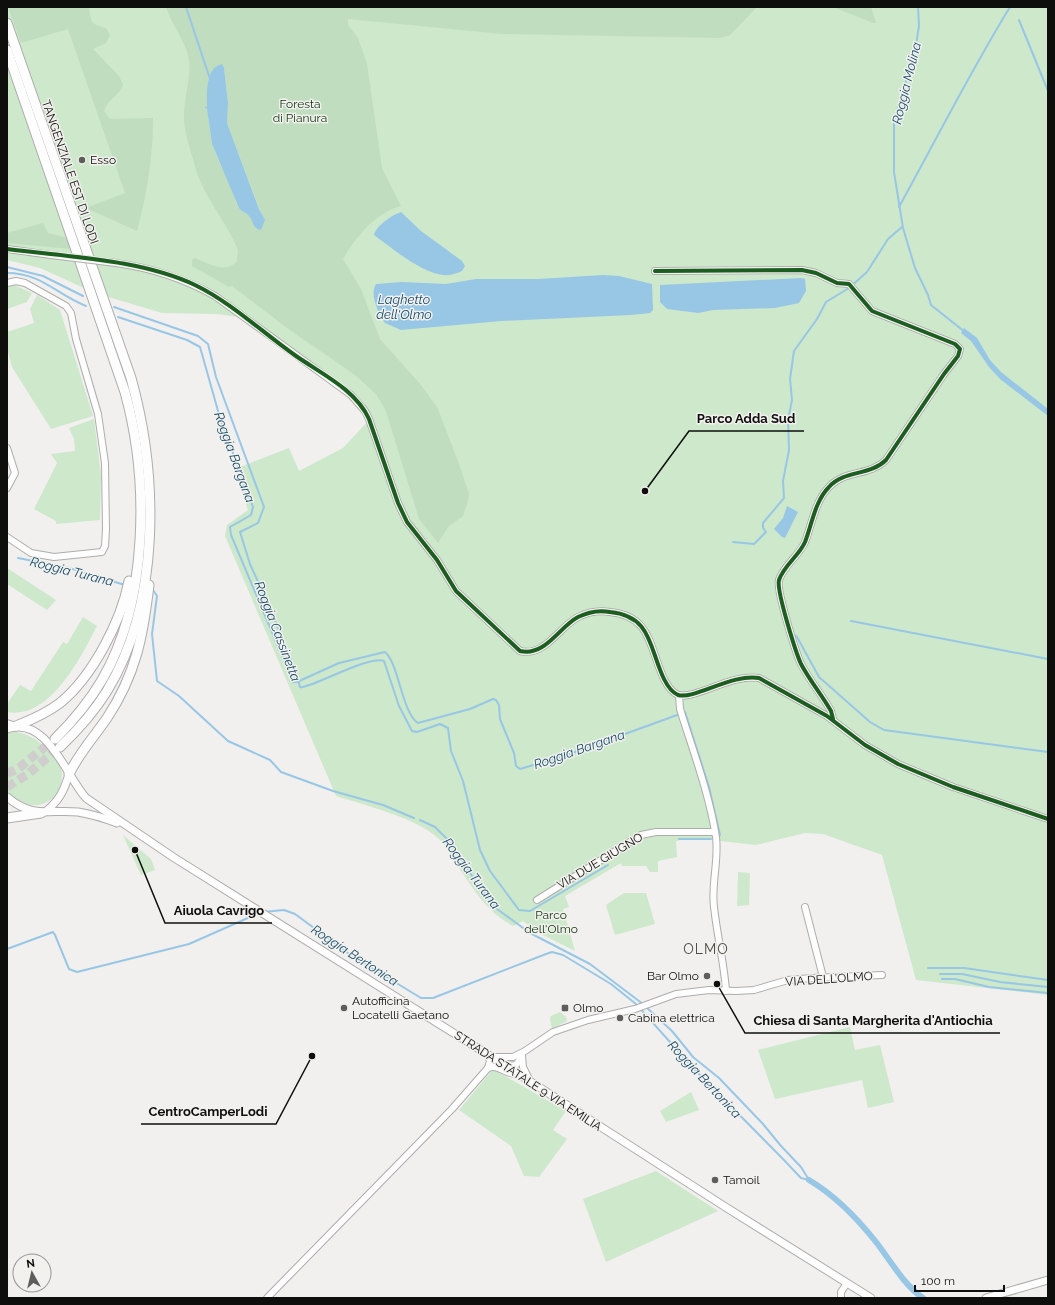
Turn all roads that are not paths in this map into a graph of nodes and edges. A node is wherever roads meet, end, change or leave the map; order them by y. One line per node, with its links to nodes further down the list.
1 (7, 23): 8 (highway, TANGENZIALE EST DI LODI)
2 (7, 50): 10 (highway, TANGENZIALE EST DI LODI)
3 (7, 249): 11 (street, bridge)
4 (655, 271): 12 (street)
5 (7, 283): 9 (street)
6 (7, 448): 7 (street)
7 (7, 488)
8 (149, 535): 17 (highway, TANGENZIALE EST DI LODI); 18 (highway)
9 (7, 537)
10 (139, 543): 14 (highway); 16 (highway, TANGENZIALE EST DI LODI)
11 (679, 695): 12 (street); 24 (street)
12 (833, 719): 22 (street)
13 (7, 723): 14 (street)
14 (16, 726): 15 (main road); 18 (main road, STRADA STATALE 9 VIA EMILIA)
15 (7, 729)
16 (55, 739)
17 (60, 747)
18 (69, 774): 20 (main road); 23 (main road, STRADA STATALE 9 VIA EMILIA)
19 (7, 797): 20 (main road, STRADA STATALE 9 VIA EMILIA)
20 (43, 813): 21 (highway); 23 (main road, STRADA STATALE 9 VIA EMILIA)
21 (7, 818)
22 (1048, 819)
23 (125, 826): 31 (main road, STRADA STATALE 9 VIA EMILIA)
24 (715, 832): 25 (street, VIA DUE GIUGNO); 29 (street)
25 (537, 900)
26 (805, 907): 28 (street)
27 (882, 975): 28 (street, VIA DELL’OLMO)
28 (823, 977): 29 (street, VIA DELL’OLMO)
29 (726, 991): 30 (street, VIA DELL’OLMO)
30 (521, 1054): 31 (street, VIA DELL’OLMO); 33 (street); 34 (street)
31 (490, 1056): 32 (street); 33 (main road, STRADA STATALE 9 VIA EMILIA)
32 (488, 1068): 33 (street); 37 (street)
33 (513, 1069): 34 (main road, STRADA STATALE 9 VIA EMILIA)
34 (532, 1082): 36 (main road, STRADA STATALE 9 VIA EMILIA)
35 (1048, 1280): 40 (main road)
36 (847, 1283): 38 (street); 39 (main road, STRADA STATALE 9 VIA EMILIA)
37 (267, 1298)
38 (841, 1298)
39 (871, 1298)
40 (986, 1298)

